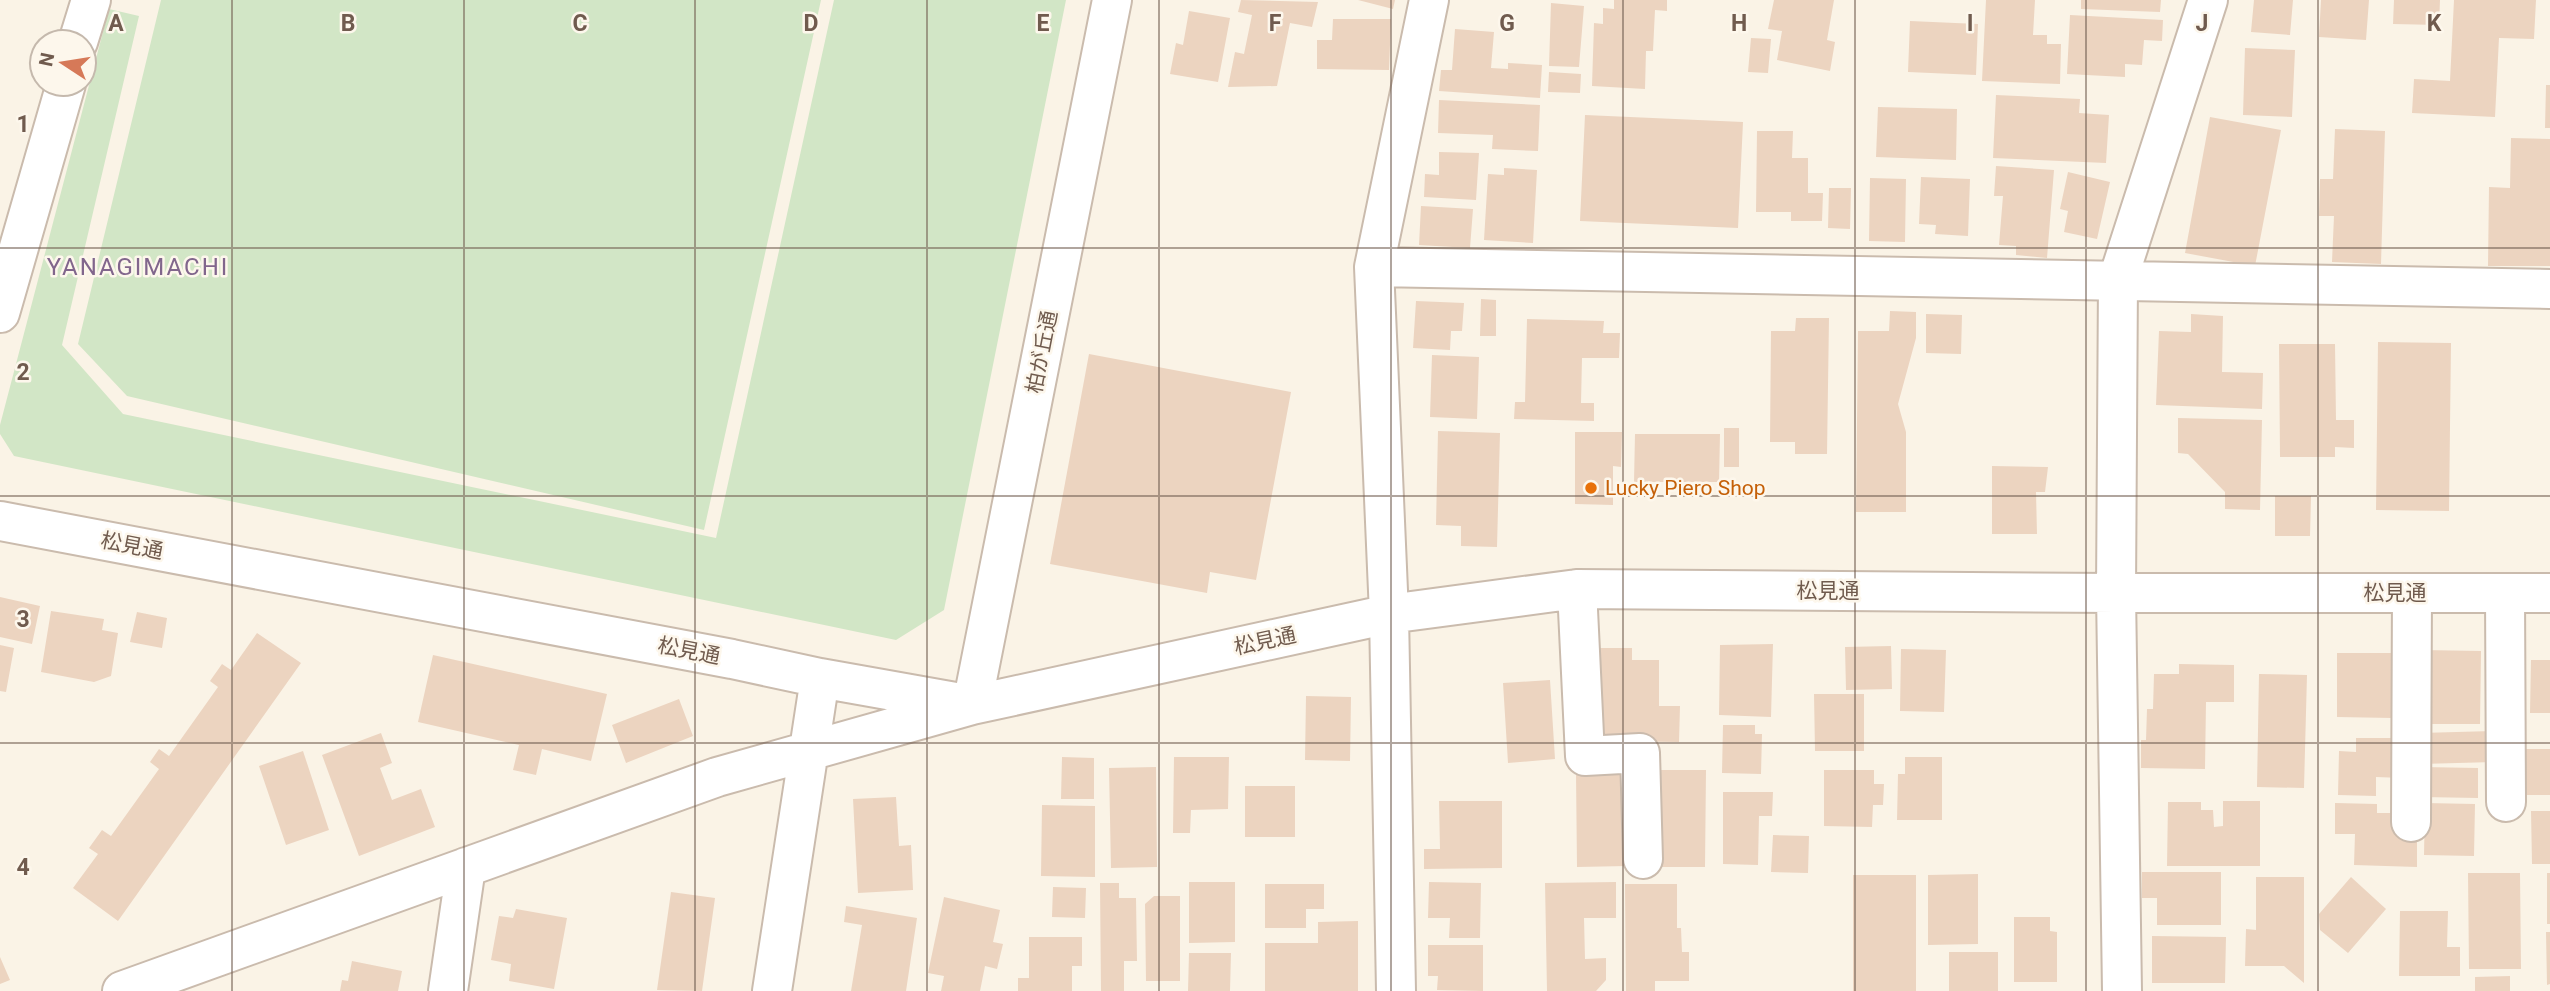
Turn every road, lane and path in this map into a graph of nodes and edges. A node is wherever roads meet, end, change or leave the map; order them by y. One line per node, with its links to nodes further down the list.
1 (91, 0): 5 (street)
2 (1112, 0): 19 (street, 柏が丘通)
3 (1429, 0): 7 (street)
4 (2208, 0): 8 (street)
5 (82, 28)
6 (62, 98): 10 (street)
7 (1374, 267): 8 (street); 17 (street)
8 (2118, 279): 9 (street); 13 (street)
9 (2550, 289)
10 (0, 313)
11 (0, 521): 18 (street, 松見通)
12 (1577, 589): 13 (street, 松見通); 17 (street, 松見通); 23 (street)
13 (2116, 593): 14 (street, 松見通); 29 (street)
14 (2412, 593): 15 (street, 松見通); 22 (street)
15 (2505, 593): 16 (street, 松見通); 21 (street)
16 (2550, 593)
17 (1389, 614): 19 (street, 松見通); 28 (street)
18 (820, 678): 19 (street, 松見通); 20 (street)
19 (972, 705): 20 (street)
20 (808, 751): 24 (street); 27 (street)
21 (2506, 802)
22 (2411, 822)
23 (1643, 859)
24 (466, 867): 25 (street); 26 (street)
25 (143, 987)
26 (448, 991)
27 (772, 991)
28 (1396, 991)
29 (2122, 991)

